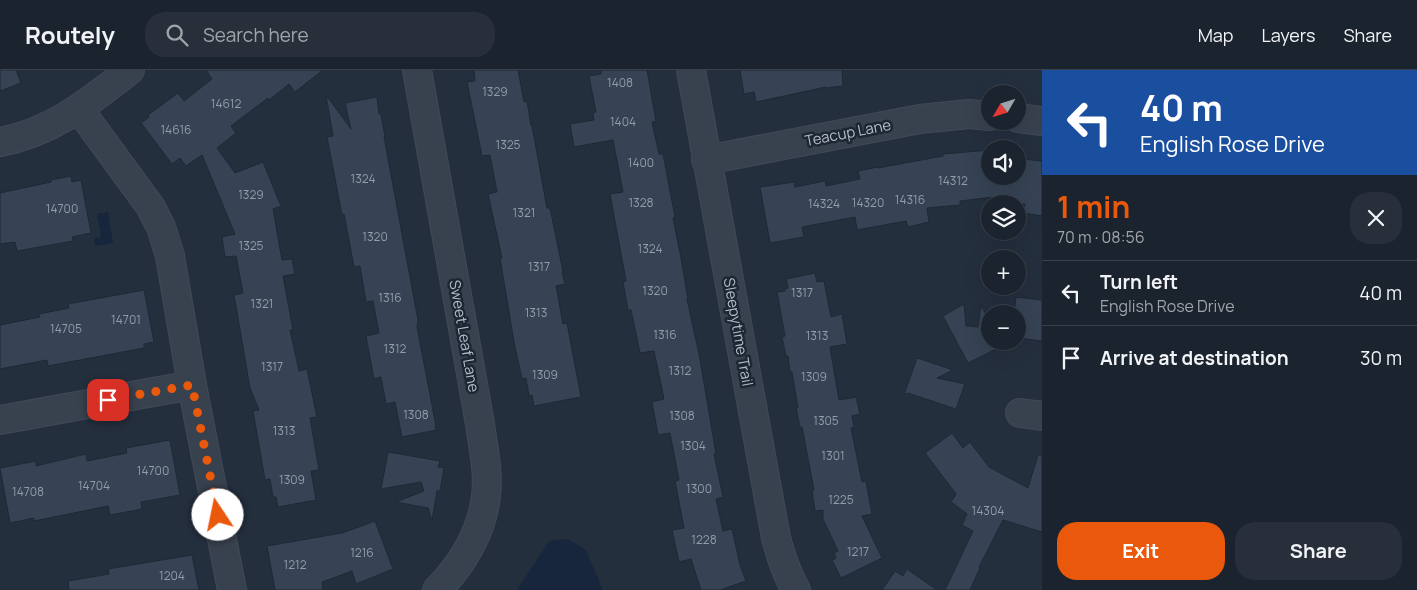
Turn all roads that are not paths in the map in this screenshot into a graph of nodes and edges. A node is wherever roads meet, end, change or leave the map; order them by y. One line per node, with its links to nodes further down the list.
1 (130, 70): 4 (street)
2 (417, 70): 13 (street, Sweet Leaf Lane)
3 (691, 70): 9 (street, Sleepytime Trail)
4 (78, 109): 8 (street); 10 (street)
5 (981, 115): 9 (street, Teacup Lane)
6 (1026, 119): 7 (street)
7 (1042, 122)
8 (0, 142)
9 (706, 160): 14 (street, Sleepytime Trail)
10 (192, 385): 11 (street); 12 (street)
11 (0, 420)
12 (232, 590)
13 (437, 590)
14 (796, 590)

